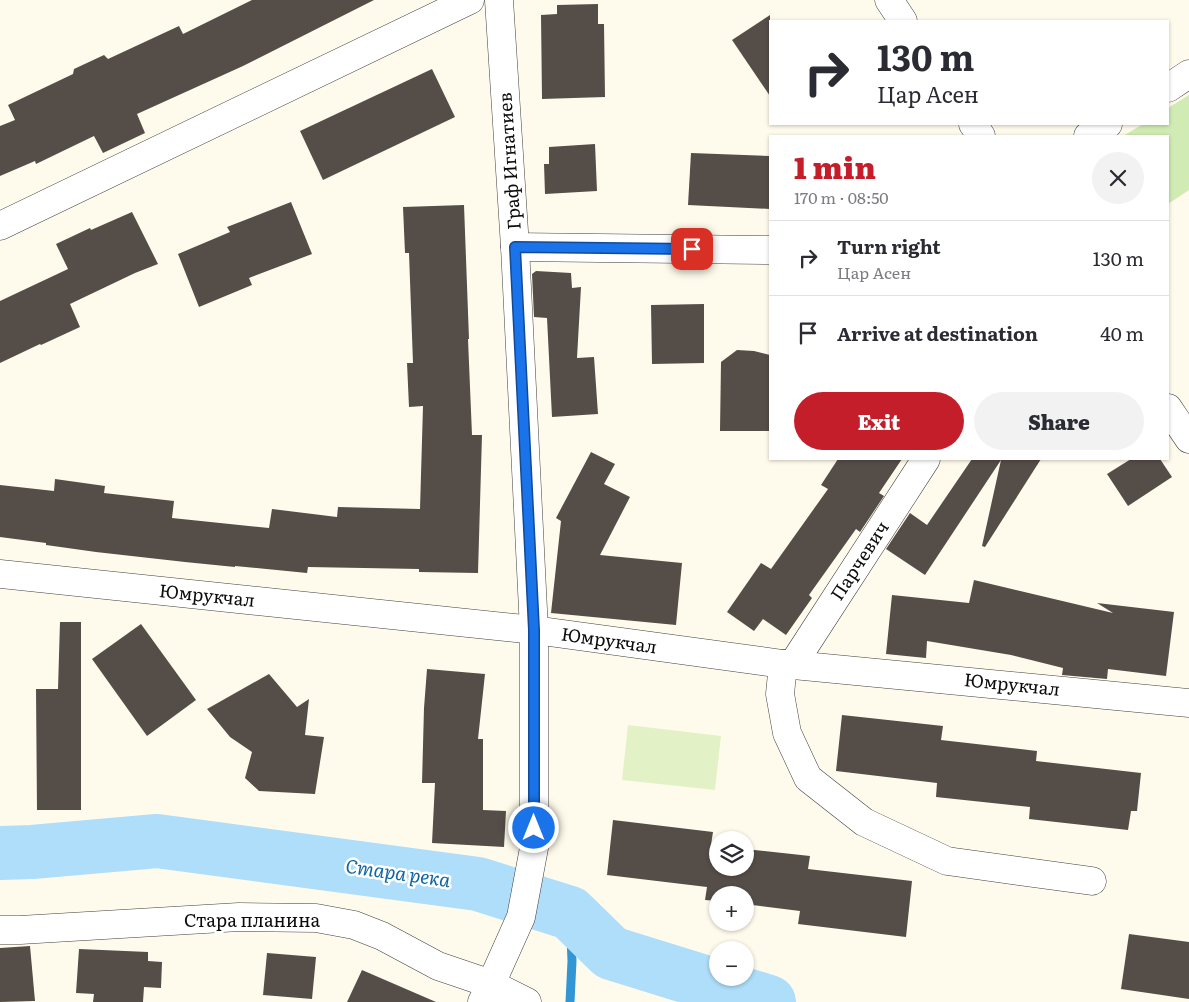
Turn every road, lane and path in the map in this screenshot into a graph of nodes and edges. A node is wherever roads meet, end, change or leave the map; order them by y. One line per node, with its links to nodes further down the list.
1 (470, 0): 9 (street)
2 (499, 0): 10 (street, Граф Игнатиев)
3 (889, 0): 4 (street)
4 (902, 20)
5 (1189, 74): 6 (street)
6 (1169, 87)
7 (1106, 125): 8 (street)
8 (1090, 135)
9 (0, 226)
10 (515, 247): 11 (street); 16 (street, Граф Игнатиев)
11 (769, 250)
12 (1169, 409): 13 (street)
13 (1189, 439)
14 (925, 460): 17 (street, Парчевич)
15 (0, 574): 16 (street, Юмрукчал)
16 (534, 630): 17 (street, Юмрукчал); 21 (street, Граф Игнатиев)
17 (788, 664): 18 (street, Юмрукчал); 19 (street)
18 (1189, 703)
19 (1092, 881)
20 (0, 930): 21 (street, Стара планина)
21 (486, 993): 22 (street, Стара планина)
22 (527, 1002)

